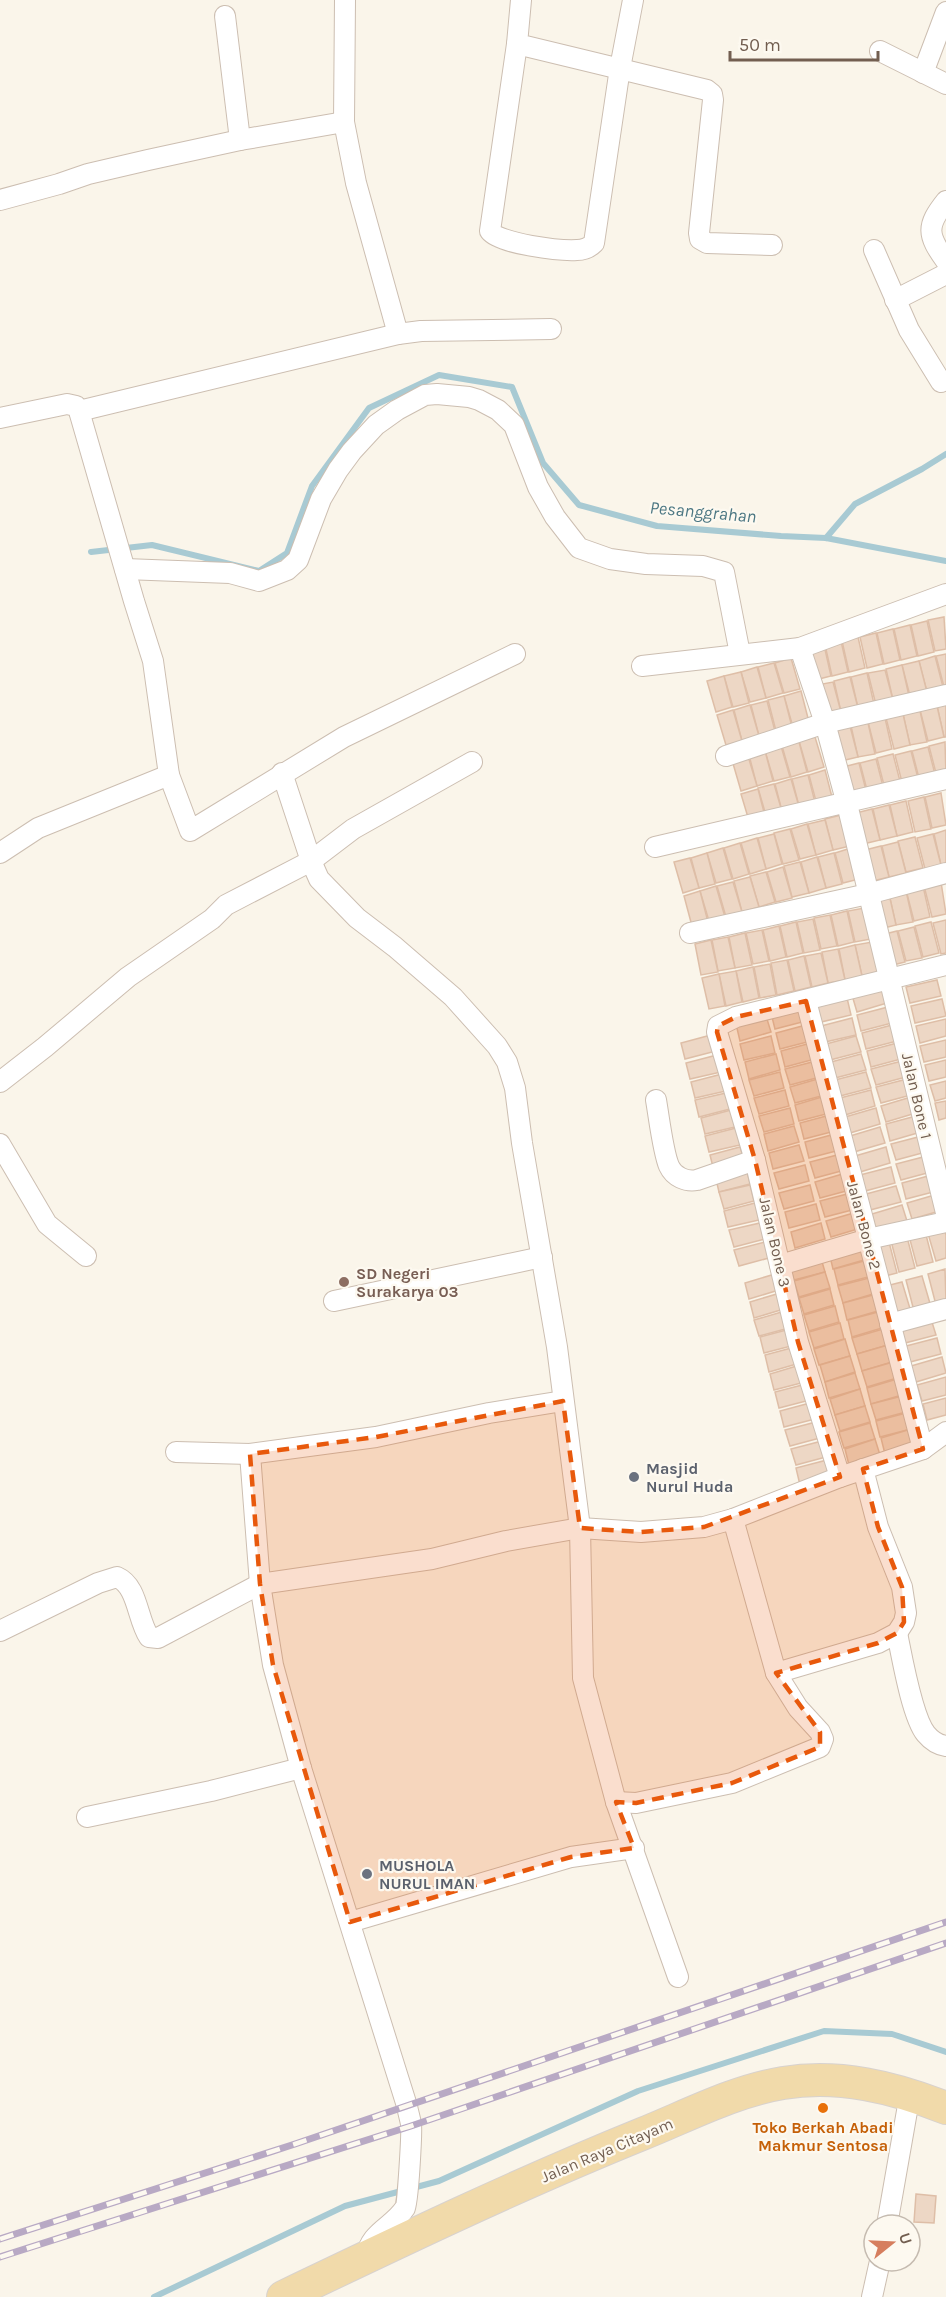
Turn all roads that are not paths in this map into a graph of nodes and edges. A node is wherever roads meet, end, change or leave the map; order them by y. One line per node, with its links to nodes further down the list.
1 (345, 0): 11 (street)
2 (521, 0): 6 (street)
3 (633, 0): 8 (street)
4 (946, 12): 9 (street)
5 (225, 16): 12 (street)
6 (517, 44): 8 (street); 8 (street)
7 (880, 51): 9 (street)
8 (620, 68): 15 (street)
9 (924, 73): 10 (street)
10 (946, 84)
11 (344, 122): 12 (street); 21 (street)
12 (240, 140): 13 (street)
13 (0, 200)
14 (946, 201): 17 (street)
15 (772, 245)
16 (874, 250): 19 (street)
17 (946, 261)
18 (946, 274): 19 (street)
19 (895, 300): 22 (street)
20 (551, 329): 21 (street)
21 (398, 334): 23 (street)
22 (941, 382)
23 (79, 411): 24 (street); 25 (street)
24 (0, 418)
25 (125, 569): 29 (street); 36 (street)
26 (946, 594): 27 (street)
27 (800, 648): 29 (street); 32 (street, Jalan Bone 1)
28 (515, 654): 35 (street)
29 (740, 654): 30 (street)
30 (642, 666)
31 (946, 695): 32 (street)
32 (825, 723): 33 (street); 38 (street, Jalan Bone 1)
33 (726, 756)
34 (472, 762): 41 (street)
35 (282, 773): 36 (street); 41 (street)
36 (169, 775): 40 (street)
37 (946, 779): 38 (street)
38 (847, 804): 39 (street); 43 (street, Jalan Bone 1)
39 (655, 847)
40 (0, 853)
41 (311, 861): 48 (street); 57 (street)
42 (946, 873): 43 (street)
43 (868, 894): 44 (street); 46 (street, Jalan Bone 1)
44 (690, 933)
45 (946, 965): 46 (street)
46 (890, 979): 47 (street); 51 (street, Jalan Bone 1)
47 (806, 1001): 52 (street, Jalan Bone 3); 55 (street, Jalan Bone 2)
48 (0, 1082)
49 (656, 1100): 52 (street)
50 (0, 1144): 56 (street)
51 (938, 1150): 53 (street, Jalan Bone 1)
52 (756, 1160): 58 (street, Jalan Bone 3)
53 (946, 1212)
54 (946, 1222): 55 (street)
55 (868, 1239): 58 (street); 61 (street, Jalan Bone 2)
56 (86, 1257)
57 (542, 1257): 59 (street); 62 (street)
58 (780, 1265): 68 (street, Jalan Bone 3)
59 (334, 1301)
60 (946, 1309): 61 (street)
61 (890, 1324): 64 (street, Jalan Bone 2)
62 (563, 1401): 66 (street); 70 (street)
63 (946, 1432): 64 (street)
64 (923, 1449): 67 (street)
65 (176, 1452): 66 (street)
66 (250, 1454): 71 (street)
67 (863, 1469): 68 (street); 73 (street)
68 (840, 1477): 69 (street)
69 (733, 1519): 70 (street); 74 (street)
70 (580, 1528): 71 (street); 77 (street)
71 (260, 1584): 72 (street); 76 (street)
72 (0, 1631)
73 (897, 1633): 74 (street); 75 (street)
74 (776, 1673): 77 (street)
75 (946, 1746)
76 (301, 1768): 78 (street); 80 (street)
77 (616, 1802): 79 (street)
78 (87, 1817)
79 (634, 1848): 80 (street); 81 (street)
80 (350, 1922): 85 (street)
81 (678, 1977)
82 (910, 2094): 83 (main road, Jalan Raya Citayam); 84 (street); 85 (main road, Jalan Raya Citayam)
83 (946, 2108)
84 (889, 2213)
85 (366, 2258): 87 (main road, Jalan Raya Citayam)
86 (877, 2273): 88 (street)
87 (284, 2297)
88 (872, 2297)

